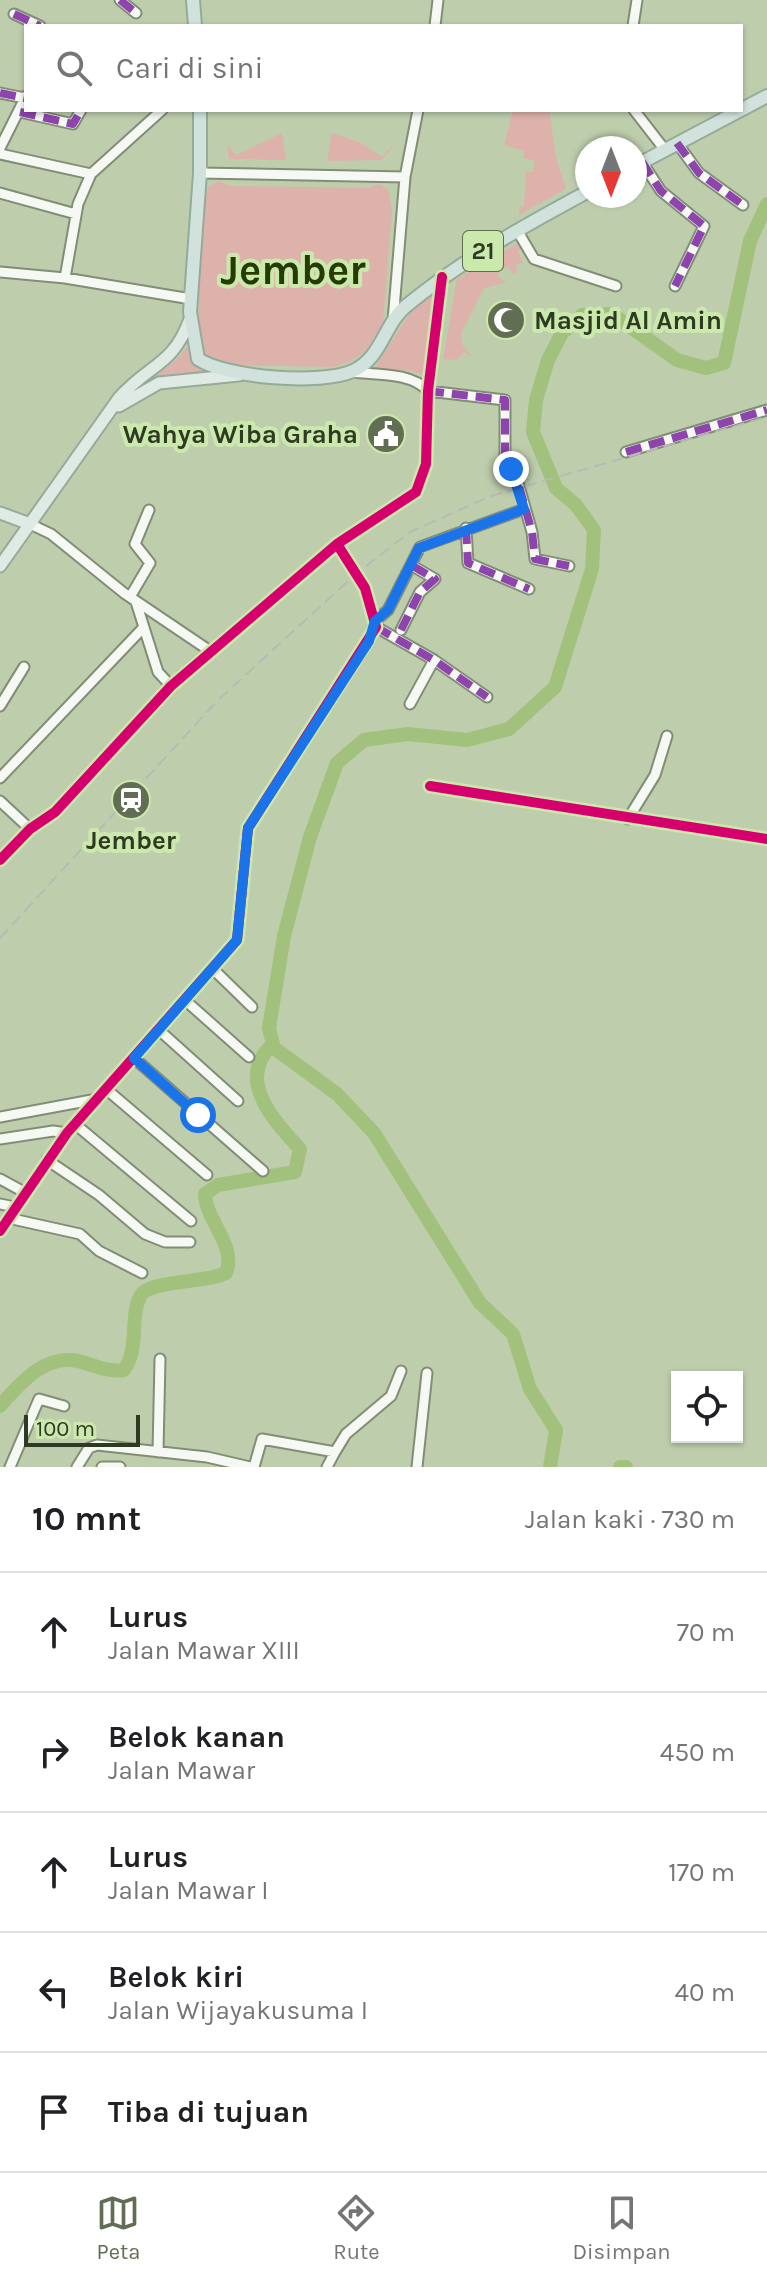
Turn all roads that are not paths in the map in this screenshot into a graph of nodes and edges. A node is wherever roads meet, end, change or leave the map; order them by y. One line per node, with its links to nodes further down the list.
1 (120, 0): 5 (street)
2 (193, 0): 8 (highway)
3 (438, 0): 9 (street)
4 (637, 0): 10 (street)
5 (136, 13)
6 (14, 14): 7 (street)
7 (36, 24)
8 (195, 24)
9 (435, 24)
10 (633, 24)
11 (0, 93): 13 (street)
12 (767, 96): 15 (highway)
13 (24, 97)
14 (24, 102): 16 (street)
15 (743, 109)
16 (20, 112): 17 (street); 25 (street)
17 (80, 112)
18 (160, 112): 28 (street)
19 (200, 112): 27 (highway)
20 (418, 112): 30 (street)
21 (636, 112): 24 (street)
22 (736, 112): 23 (highway)
23 (677, 143): 24 (highway); 33 (street)
24 (665, 150): 26 (highway)
25 (0, 151): 28 (street)
26 (647, 159)
27 (200, 173): 30 (street); 41 (highway)
28 (91, 174): 34 (street)
29 (647, 175): 40 (street)
30 (405, 177): 43 (street)
31 (0, 193): 34 (street)
32 (575, 199): 35 (highway, 21)
33 (743, 205)
34 (76, 214): 38 (street)
35 (517, 230): 37 (highway, 21); 39 (street)
36 (0, 272): 38 (street)
37 (442, 277): 43 (highway, 21); 46 (street)
38 (65, 278): 41 (street)
39 (616, 286)
40 (675, 286)
41 (191, 299): 42 (highway)
42 (190, 319): 45 (highway); 48 (main road)
43 (392, 325): 44 (highway, 21)
44 (351, 372): 45 (highway); 46 (street)
45 (248, 374): 48 (main road)
46 (428, 391): 50 (street); 55 (street)
47 (767, 410): 49 (street)
48 (106, 415): 53 (main road)
49 (626, 452)
50 (524, 509): 54 (street); 58 (street)
51 (149, 510): 60 (street)
52 (0, 513): 53 (main road)
53 (30, 524): 57 (main road); 60 (street)
54 (466, 528): 56 (street); 59 (street)
55 (337, 544): 61 (street); 64 (street)
56 (411, 565): 61 (street); 63 (street)
57 (0, 566)
58 (569, 566)
59 (529, 589)
60 (133, 600): 62 (street); 64 (street)
61 (376, 624): 65 (street); 79 (street)
62 (143, 628): 67 (street); 72 (street)
63 (401, 630)
64 (210, 651): 67 (street)
65 (434, 660): 68 (street); 69 (street)
66 (24, 667): 70 (street)
67 (171, 686): 76 (street)
68 (487, 697)
69 (410, 704)
70 (0, 706)
71 (667, 736): 75 (street)
72 (0, 778)
73 (430, 786): 75 (street)
74 (0, 801): 76 (street)
75 (628, 819): 77 (street)
76 (30, 829): 78 (street)
77 (767, 839)
78 (0, 860)
79 (214, 970): 80 (street); 81 (street)
80 (186, 1001): 82 (street); 83 (street)
81 (252, 1007)
82 (159, 1030): 84 (street); 87 (street)
83 (249, 1057)
84 (134, 1058): 85 (street); 93 (street)
85 (106, 1089): 86 (street); 94 (street)
86 (97, 1099): 88 (street); 89 (street)
87 (238, 1101)
88 (0, 1117)
89 (75, 1124): 90 (street); 100 (street)
90 (67, 1133): 91 (street); 92 (street)
91 (0, 1139)
92 (47, 1160): 96 (street); 102 (street)
93 (263, 1171)
94 (207, 1175)
95 (0, 1179): 96 (street)
96 (24, 1192): 98 (street)
97 (0, 1204): 98 (street)
98 (15, 1207): 99 (street)
99 (8, 1218): 101 (street); 103 (street)
100 (191, 1221)
101 (0, 1231)
102 (190, 1242)
103 (142, 1273)
104 (160, 1359): 108 (street)
105 (401, 1371): 109 (street)
106 (427, 1373): 116 (street)
107 (64, 1406): 110 (street)
108 (158, 1452): 111 (street); 114 (street)
109 (335, 1452): 114 (street); 115 (street)
110 (10, 1467)
111 (77, 1467)
112 (102, 1467): 113 (street)
113 (120, 1467)
114 (252, 1467)
115 (327, 1467)
116 (417, 1467)

